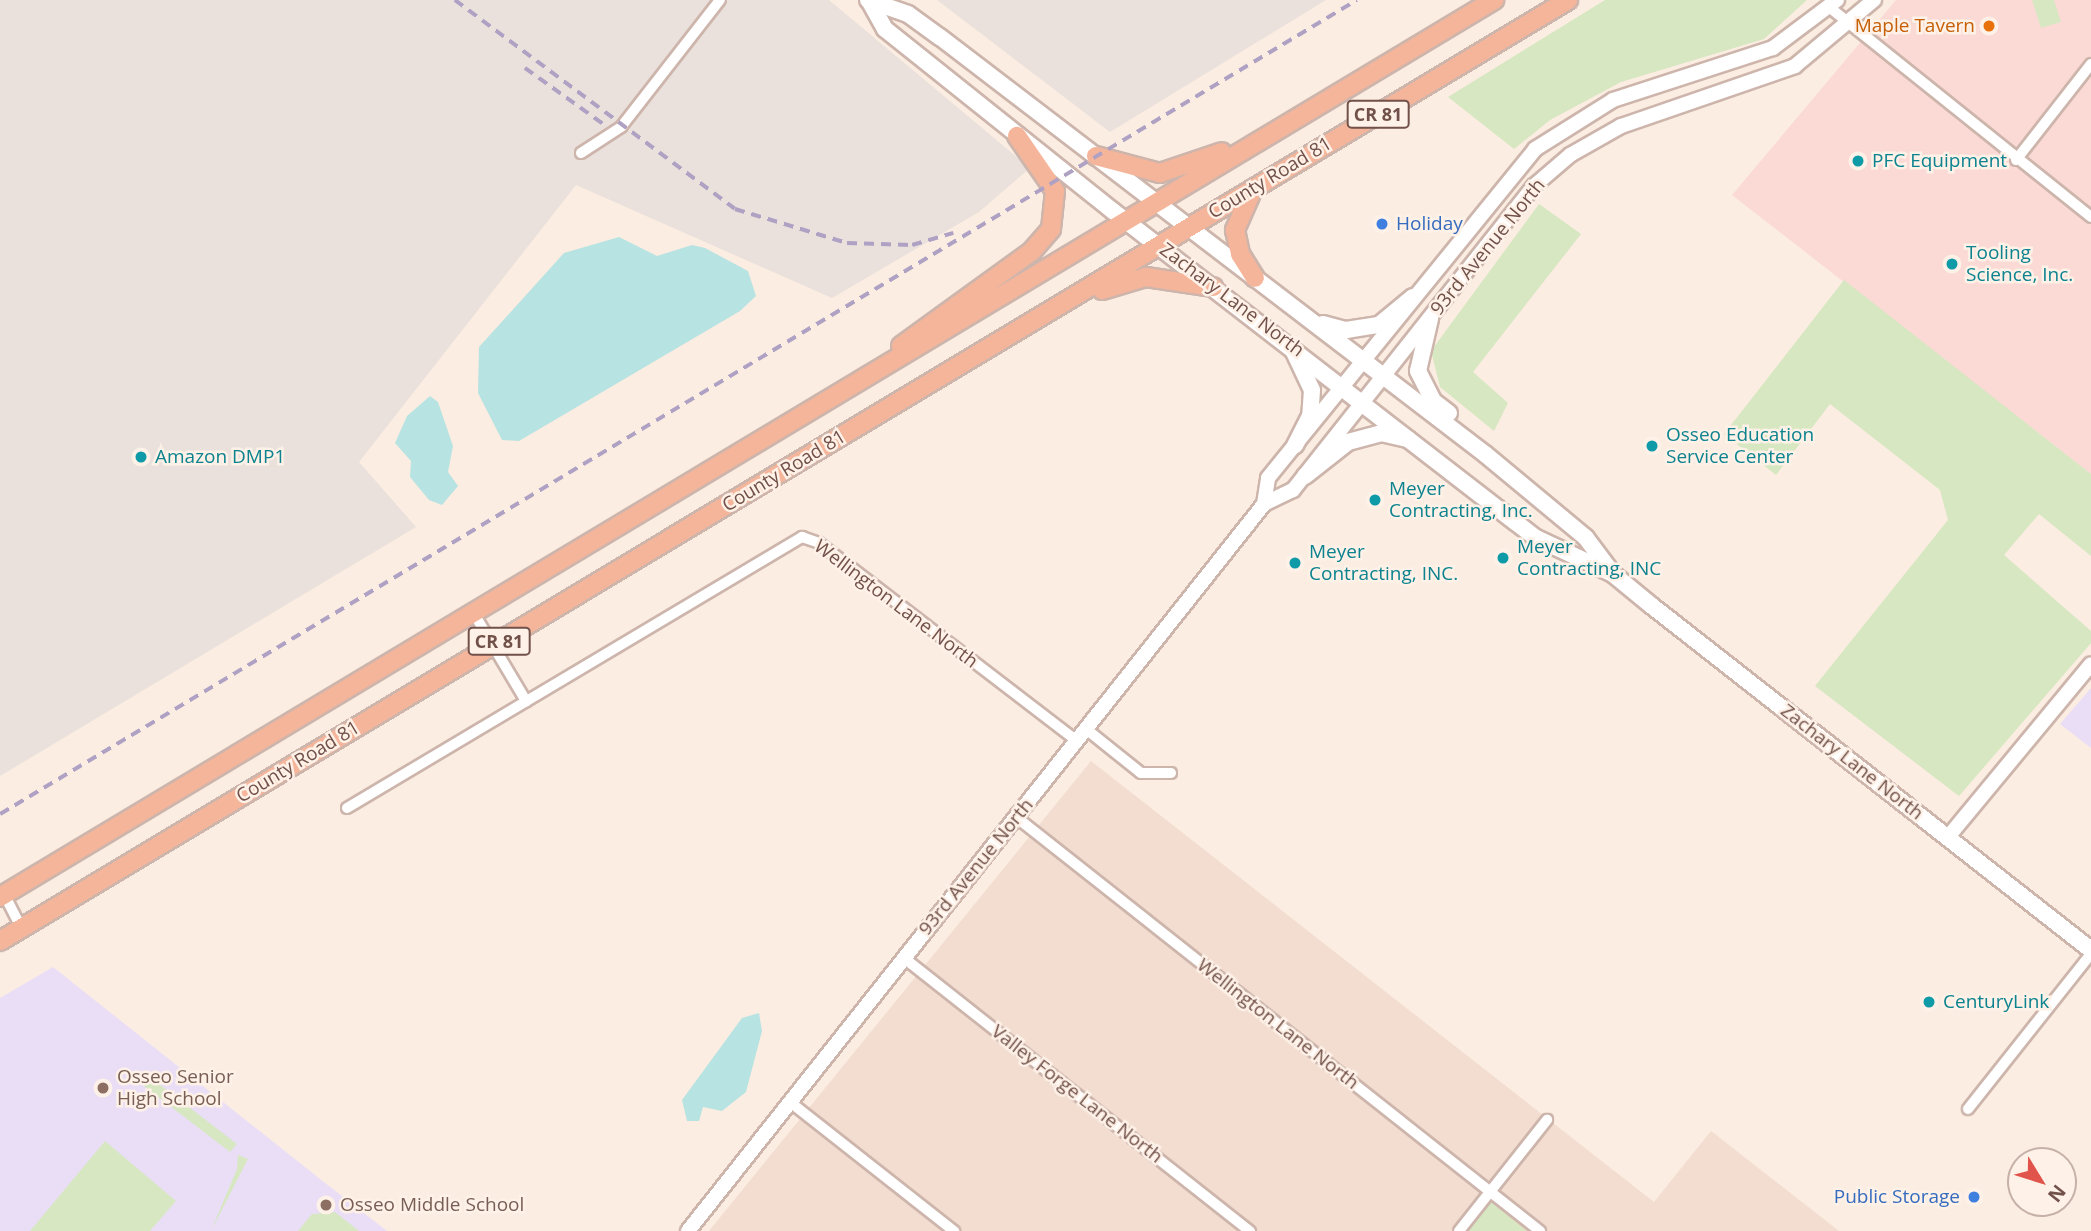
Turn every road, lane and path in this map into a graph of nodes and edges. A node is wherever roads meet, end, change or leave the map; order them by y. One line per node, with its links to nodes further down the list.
1 (720, 0): 11 (street)
2 (1494, 0): 9 (highway, County Road 81 / CR 81)
3 (1568, 0): 14 (highway, County Road 81 / CR 81)
4 (1874, 0): 7 (street, 93rd Avenue North)
5 (869, 1): 10 (main road, Zachary Lane North); 12 (main road, Zachary Lane North)
6 (1833, 4): 7 (street); 22 (street, 93rd Avenue North)
7 (1850, 26): 13 (street); 24 (street, 93rd Avenue North)
8 (2091, 64): 13 (street)
9 (1311, 110): 12 (highway); 15 (highway, County Road 81 / CR 81)
10 (1017, 136): 17 (main road, Zachary Lane North); 30 (highway)
11 (581, 153)
12 (1096, 156): 15 (main road, Zachary Lane North)
13 (2016, 160): 16 (street)
14 (1253, 188): 18 (highway, County Road 81 / CR 81); 20 (highway)
15 (1156, 204): 17 (highway, County Road 81 / CR 81); 18 (main road, Zachary Lane North)
16 (2091, 217)
17 (1126, 221): 19 (main road, Zachary Lane North); 30 (highway, County Road 81 / CR 81)
18 (1189, 228): 19 (highway, County Road 81 / CR 81); 20 (main road, Zachary Lane North)
19 (1158, 245): 21 (main road, Zachary Lane North); 26 (highway, County Road 81 / CR 81)
20 (1255, 278): 23 (main road, Zachary Lane North)
21 (1213, 287): 25 (main road, Zachary Lane North); 26 (highway)
22 (1413, 297): 23 (main road); 27 (street, 93rd Avenue North)
23 (1304, 315): 27 (main road, Zachary Lane North)
24 (1430, 319): 28 (street, 93rd Avenue North); 35 (main road)
25 (1286, 342): 29 (main road, Zachary Lane North); 33 (main road)
26 (978, 356): 39 (highway, County Road 81 / CR 81)
27 (1363, 361): 28 (main road, Zachary Lane North); 29 (street, 93rd Avenue North)
28 (1384, 376): 31 (street, 93rd Avenue North); 35 (main road, Zachary Lane North)
29 (1344, 385): 31 (main road, Zachary Lane North); 33 (street, 93rd Avenue North)
30 (841, 393): 38 (highway, County Road 81 / CR 81)
31 (1364, 401): 32 (main road, Zachary Lane North); 34 (street, 93rd Avenue North)
32 (1416, 442): 34 (main road); 37 (main road, Zachary Lane North)
33 (1295, 445): 36 (street, 93rd Avenue North)
34 (1305, 476): 36 (street, 93rd Avenue North)
35 (1518, 480): 37 (main road, Zachary Lane North)
36 (1265, 505): 42 (street, 93rd Avenue North)
37 (1614, 574): 46 (main road, Zachary Lane North)
38 (473, 612): 39 (street); 47 (highway, County Road 81 / CR 81)
39 (493, 645): 41 (street); 48 (highway, County Road 81 / CR 81)
40 (2091, 664): 46 (street)
41 (526, 701): 42 (street, Wellington Lane North); 44 (street, Wellington Lane North)
42 (1082, 735): 43 (street); 45 (street, 93rd Avenue North)
43 (1171, 773)
44 (346, 808)
45 (1016, 817): 51 (street, 93rd Avenue North); 55 (street, Wellington Lane North)
46 (1948, 837): 50 (main road, Zachary Lane North)
47 (1, 892): 48 (street)
48 (21, 928): 49 (highway, County Road 81 / CR 81)
49 (0, 941)
50 (2091, 952): 53 (street)
51 (904, 958): 52 (street, 93rd Avenue North); 58 (street, Valley Forge Lane North)
52 (790, 1101): 56 (street, 93rd Avenue North); 57 (street)
53 (1968, 1109)
54 (1547, 1120): 55 (street)
55 (1490, 1191): 59 (street); 60 (street, Wellington Lane North)
56 (688, 1231)
57 (954, 1231)
58 (1250, 1231)
59 (1459, 1231)
60 (1540, 1231)

